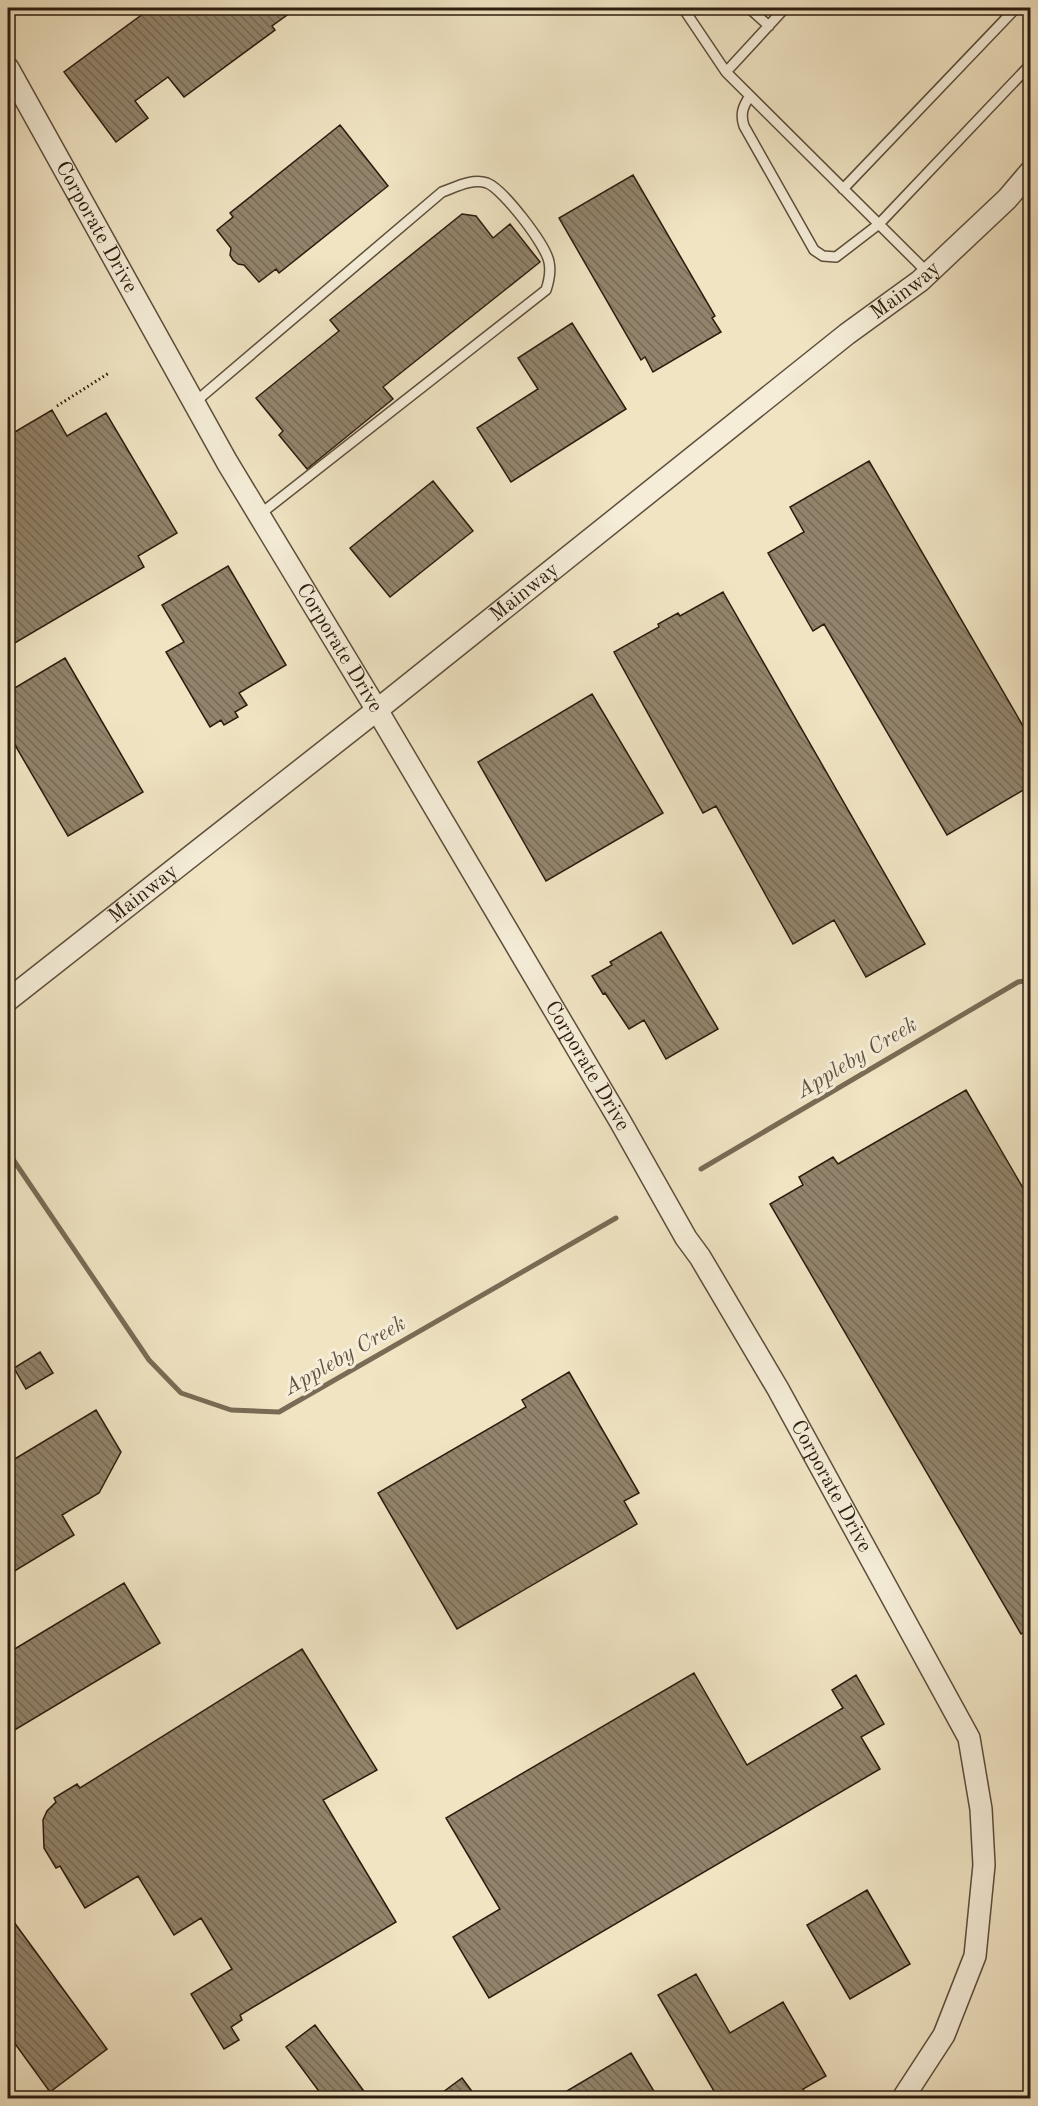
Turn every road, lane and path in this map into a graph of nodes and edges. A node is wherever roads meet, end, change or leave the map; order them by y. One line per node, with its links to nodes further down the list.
1 (683, 8): 8 (lane)
2 (749, 8): 5 (lane)
3 (785, 8): 5 (lane)
4 (1016, 8): 11 (lane)
5 (769, 26): 8 (lane)
6 (1030, 65): 12 (lane)
7 (8, 68): 15 (street, Corporate Drive)
8 (726, 72): 9 (lane)
9 (750, 96): 11 (lane); 12 (lane)
10 (1030, 172): 13 (street, Mainway)
11 (843, 189): 12 (lane)
12 (879, 224): 13 (lane)
13 (928, 273): 18 (street, Mainway)
14 (109, 373): 16 (path)
15 (194, 403): 17 (street, Corporate Drive); 17 (lane)
16 (57, 406)
17 (259, 515): 18 (street, Corporate Drive)
18 (378, 710): 19 (street, Mainway); 20 (street, Corporate Drive)
19 (8, 1000)
20 (903, 2098)

